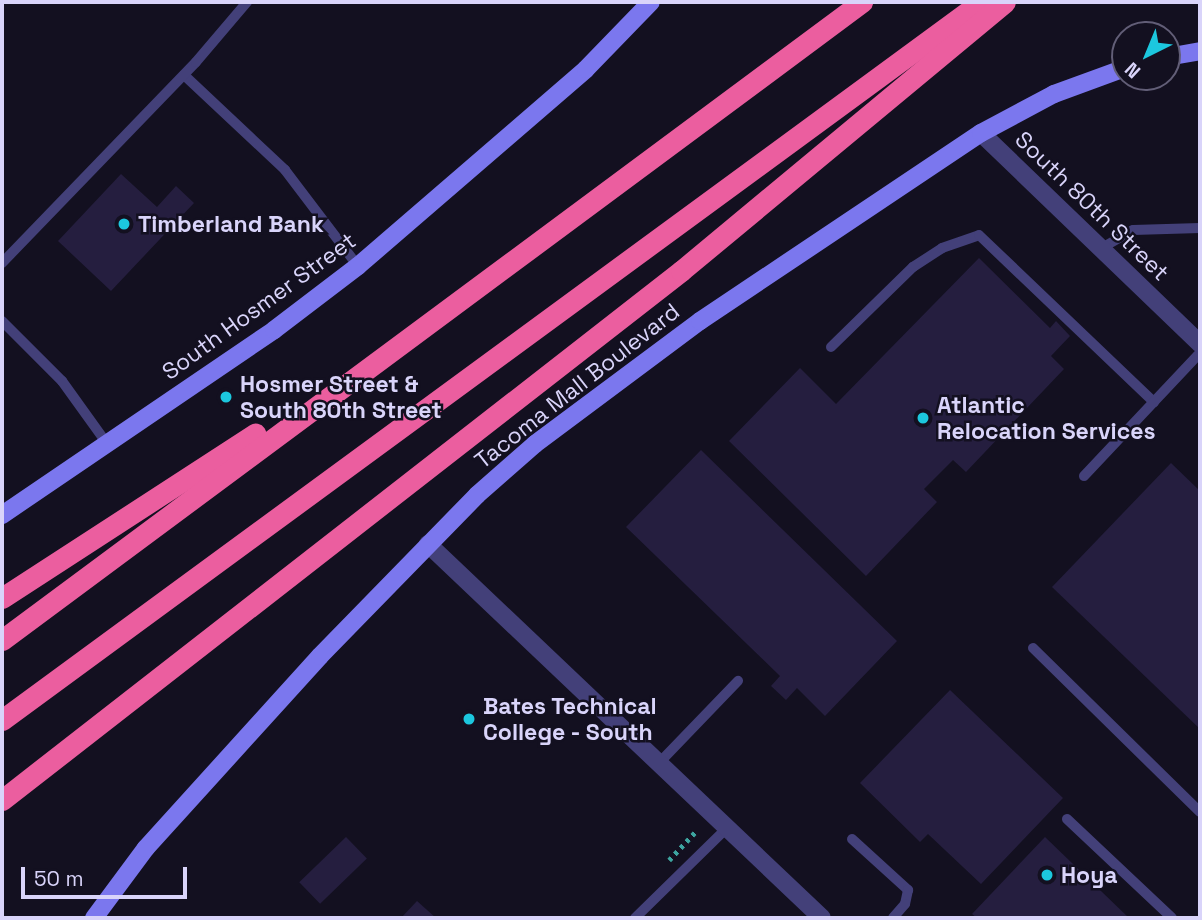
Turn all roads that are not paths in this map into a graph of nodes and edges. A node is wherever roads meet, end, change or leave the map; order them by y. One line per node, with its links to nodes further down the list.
1 (247, 2): 9 (lane)
2 (651, 2): 14 (main road, South Hosmer Street)
3 (862, 2): 19 (highway)
4 (981, 2): 29 (highway)
5 (1005, 2): 31 (highway)
6 (1200, 51): 7 (main road)
7 (1181, 54)
8 (1111, 73): 10 (main road, Tacoma Mall Boulevard)
9 (184, 75): 13 (lane); 14 (lane)
10 (981, 133): 12 (street, South 80th Street); 24 (main road, Tacoma Mall Boulevard)
11 (1200, 228): 12 (lane)
12 (1100, 248): 16 (street, South 80th Street)
13 (2, 263)
14 (358, 266): 21 (main road, South Hosmer Street)
15 (2, 321): 21 (lane)
16 (1200, 344)
17 (831, 347): 20 (lane)
18 (1200, 353): 20 (lane)
19 (362, 370): 25 (highway); 26 (highway)
20 (1154, 402): 22 (lane)
21 (108, 445): 23 (main road, South Hosmer Street)
22 (1084, 476)
23 (2, 514)
24 (428, 544): 30 (street); 36 (main road, Tacoma Mall Boulevard)
25 (2, 598)
26 (2, 640)
27 (1033, 648): 32 (lane)
28 (738, 681): 30 (lane)
29 (2, 720)
30 (659, 763): 34 (street)
31 (2, 800)
32 (1200, 812)
33 (1067, 819): 40 (lane)
34 (727, 828): 37 (lane); 38 (street)
35 (852, 839): 39 (lane)
36 (94, 918)
37 (635, 918)
38 (822, 918)
39 (893, 918)
40 (1172, 918)

